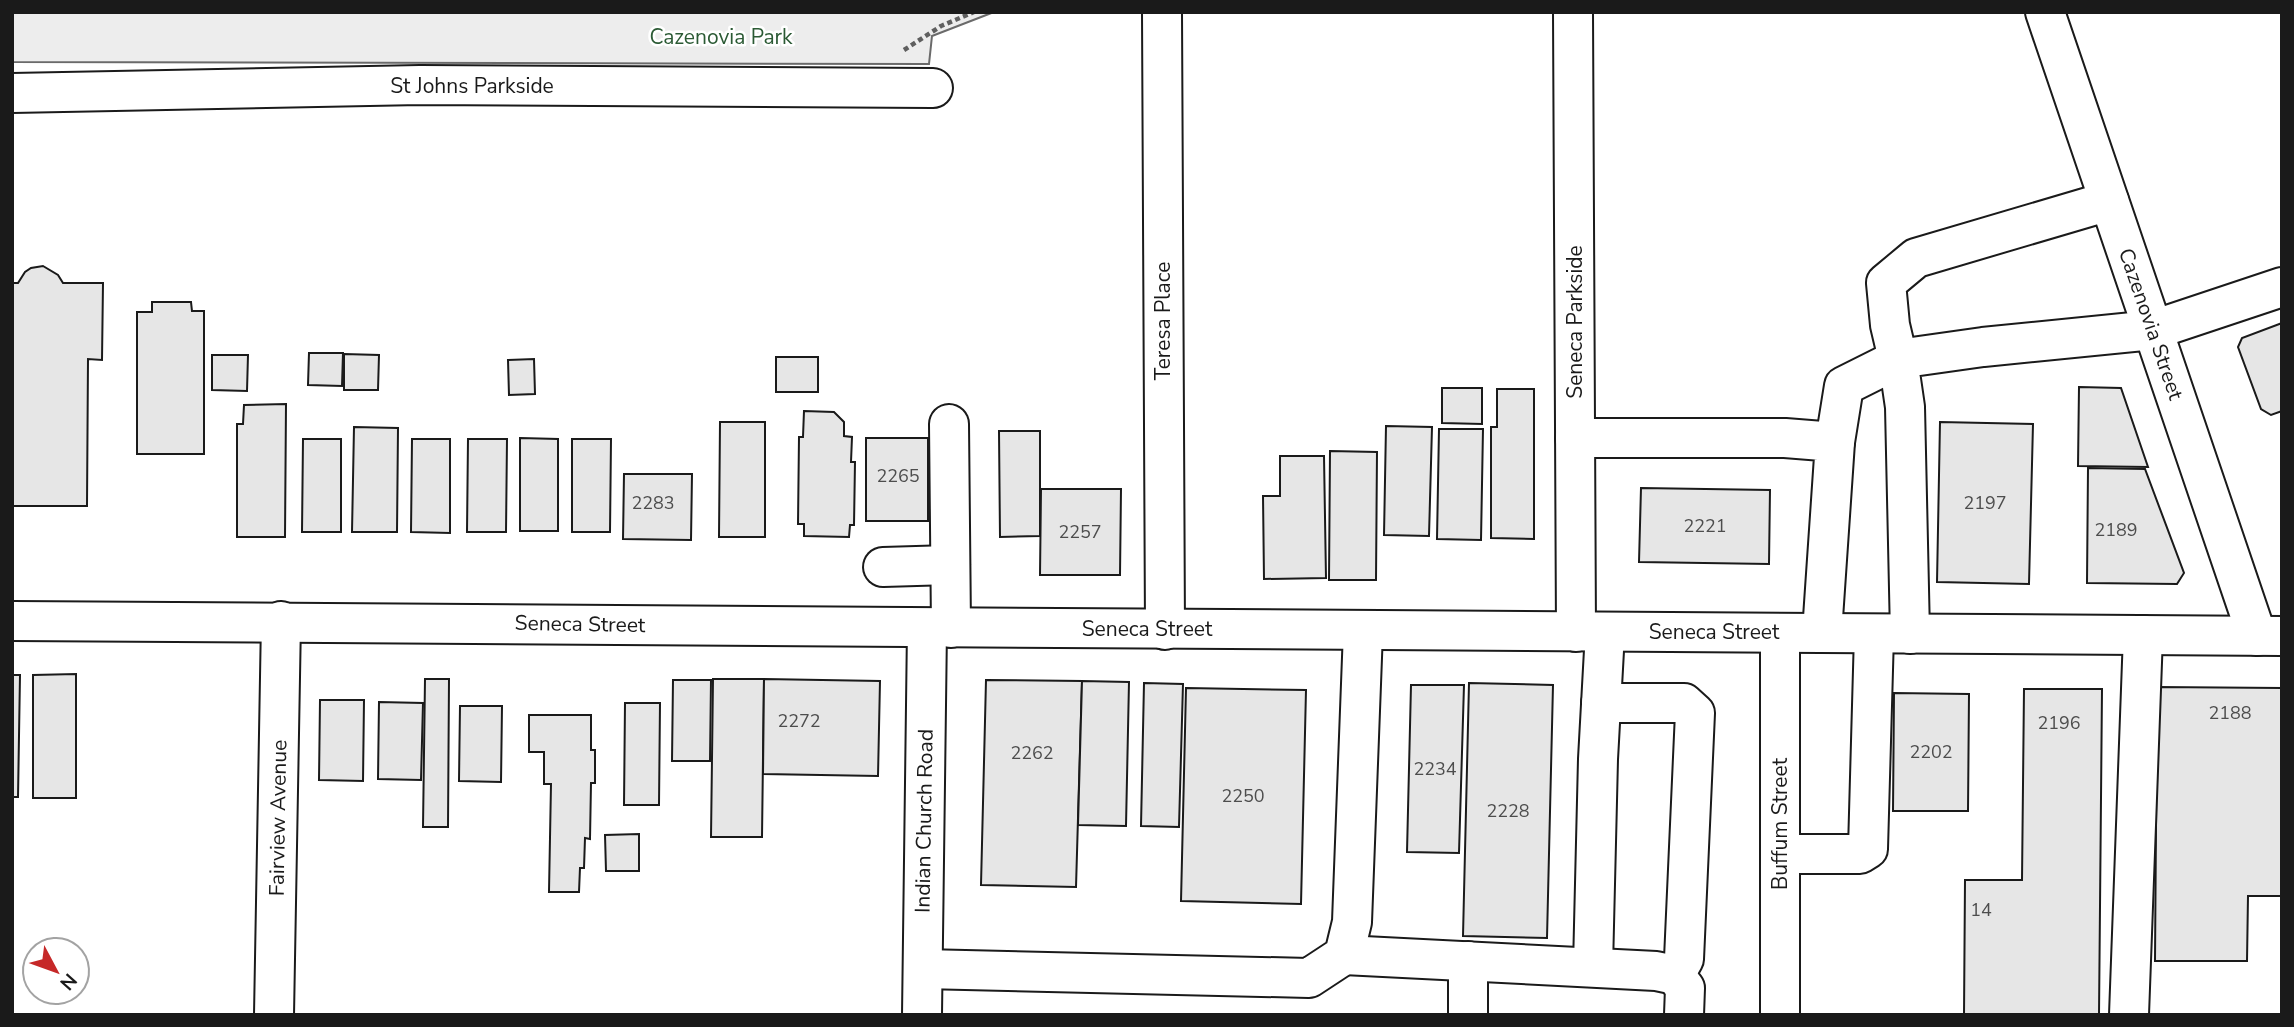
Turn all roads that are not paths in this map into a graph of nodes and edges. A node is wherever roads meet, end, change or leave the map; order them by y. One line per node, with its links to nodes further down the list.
1 (1162, 12): 18 (street, Teresa Place)
2 (1573, 12): 11 (street, Seneca Parkside)
3 (2045, 12): 6 (street, Cazenovia Street)
4 (933, 88): 5 (street, St Johns Parkside)
5 (12, 93)
6 (2109, 201): 8 (street, Cazenovia Street); 9 (street)
7 (2282, 288): 8 (street)
8 (2153, 330): 9 (street); 25 (street, Cazenovia Street)
9 (1898, 359): 12 (street); 23 (street)
10 (949, 424): 13 (street, Indian Church Road)
11 (1575, 438): 12 (street); 20 (street, Seneca Parkside)
12 (1835, 442): 22 (street)
13 (950, 565): 14 (street); 17 (street, Indian Church Road)
14 (883, 567)
15 (12, 621): 16 (street, Seneca Street)
16 (281, 621): 17 (street, Seneca Street); 33 (street, Fairview Avenue)
17 (939, 628): 18 (street, Seneca Street); 31 (street, Indian Church Road)
18 (1164, 629): 19 (street, Seneca Street)
19 (1363, 631): 20 (street, Seneca Street); 28 (street)
20 (1590, 632): 21 (street, Seneca Street); 26 (street, Seneca Parkside)
21 (1780, 633): 22 (street, Seneca Street); 27 (street, Buffum Street)
22 (1822, 633): 23 (street, Seneca Street)
23 (1892, 634): 24 (street, Seneca Street); 27 (street)
24 (2143, 635): 25 (street, Seneca Street); 38 (street)
25 (2270, 636)
26 (1601, 703): 30 (street, Seneca Parkside); 32 (street)
27 (1780, 854): 37 (street, Buffum Street)
28 (1345, 955): 29 (street); 31 (street)
29 (1468, 961): 30 (street); 35 (street)
30 (1593, 967): 32 (street)
31 (923, 969): 34 (street, Indian Church Road)
32 (1675, 975): 36 (street)
33 (274, 1015)
34 (922, 1015)
35 (1468, 1015)
36 (1684, 1015)
37 (1780, 1015)
38 (2129, 1015)

